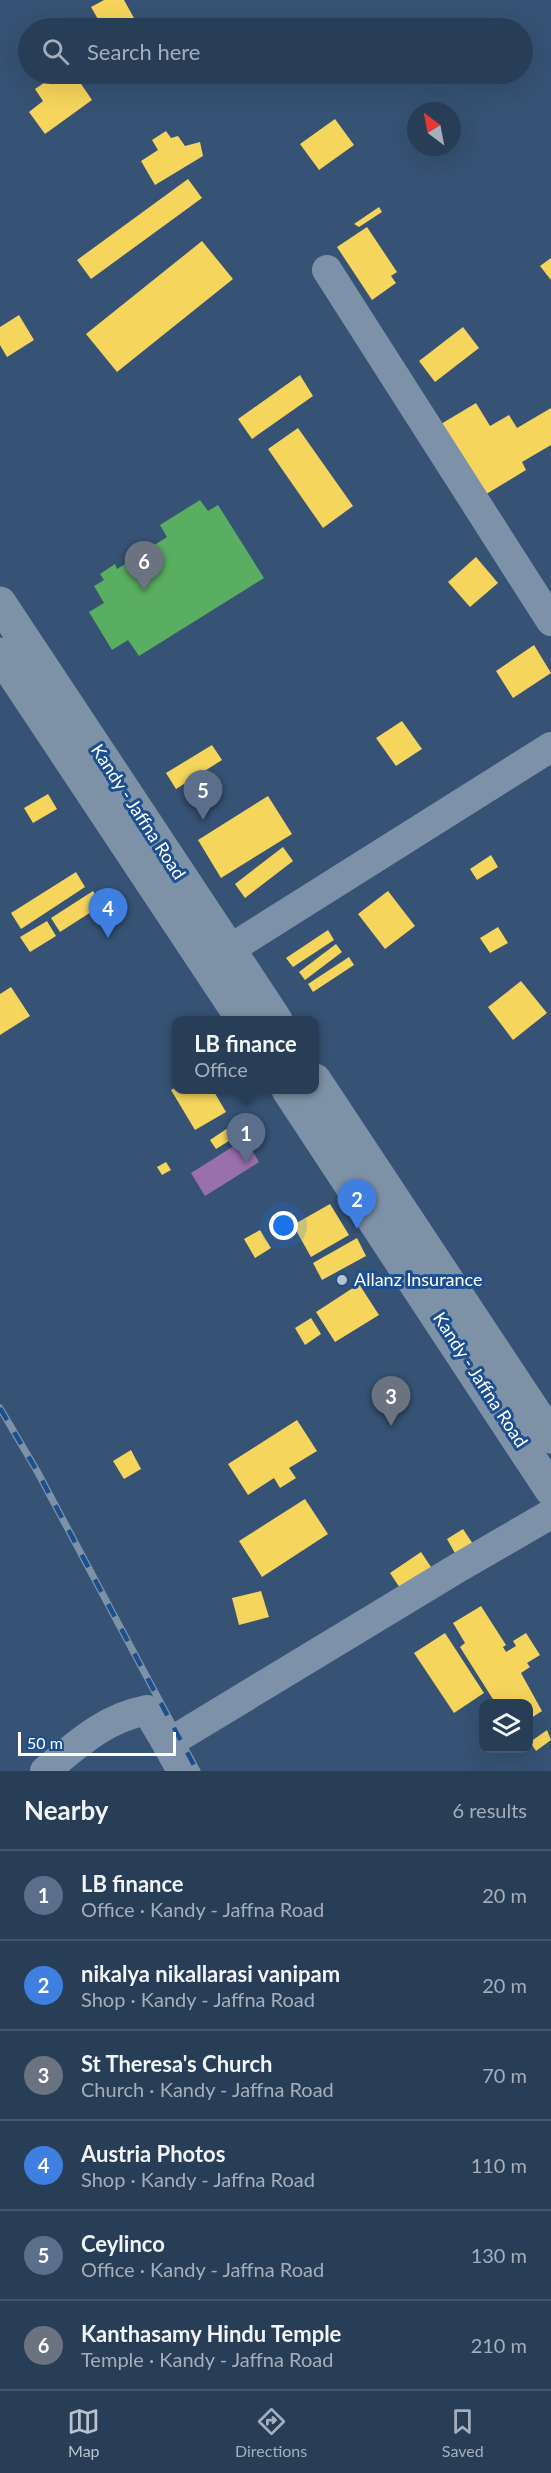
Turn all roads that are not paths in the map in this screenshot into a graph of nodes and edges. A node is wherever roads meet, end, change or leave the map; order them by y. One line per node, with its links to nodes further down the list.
1 (327, 270): 3 (street)
2 (0, 603): 4 (highway, Kandy - Jaffna Road)
3 (551, 621)
4 (9, 659): 6 (highway, Kandy - Jaffna Road)
5 (551, 747): 6 (street)
6 (217, 957): 7 (highway, Kandy - Jaffna Road); 8 (highway, Kandy - Jaffna Road)
7 (241, 1016)
8 (272, 1016)
9 (319, 1086): 11 (highway, Kandy - Jaffna Road)
10 (291, 1094): 12 (highway, Kandy - Jaffna Road)
11 (551, 1437)
12 (551, 1490)
13 (551, 1514): 14 (street)
14 (168, 1744): 15 (street); 16 (street)
15 (45, 1771)
16 (182, 1771)

